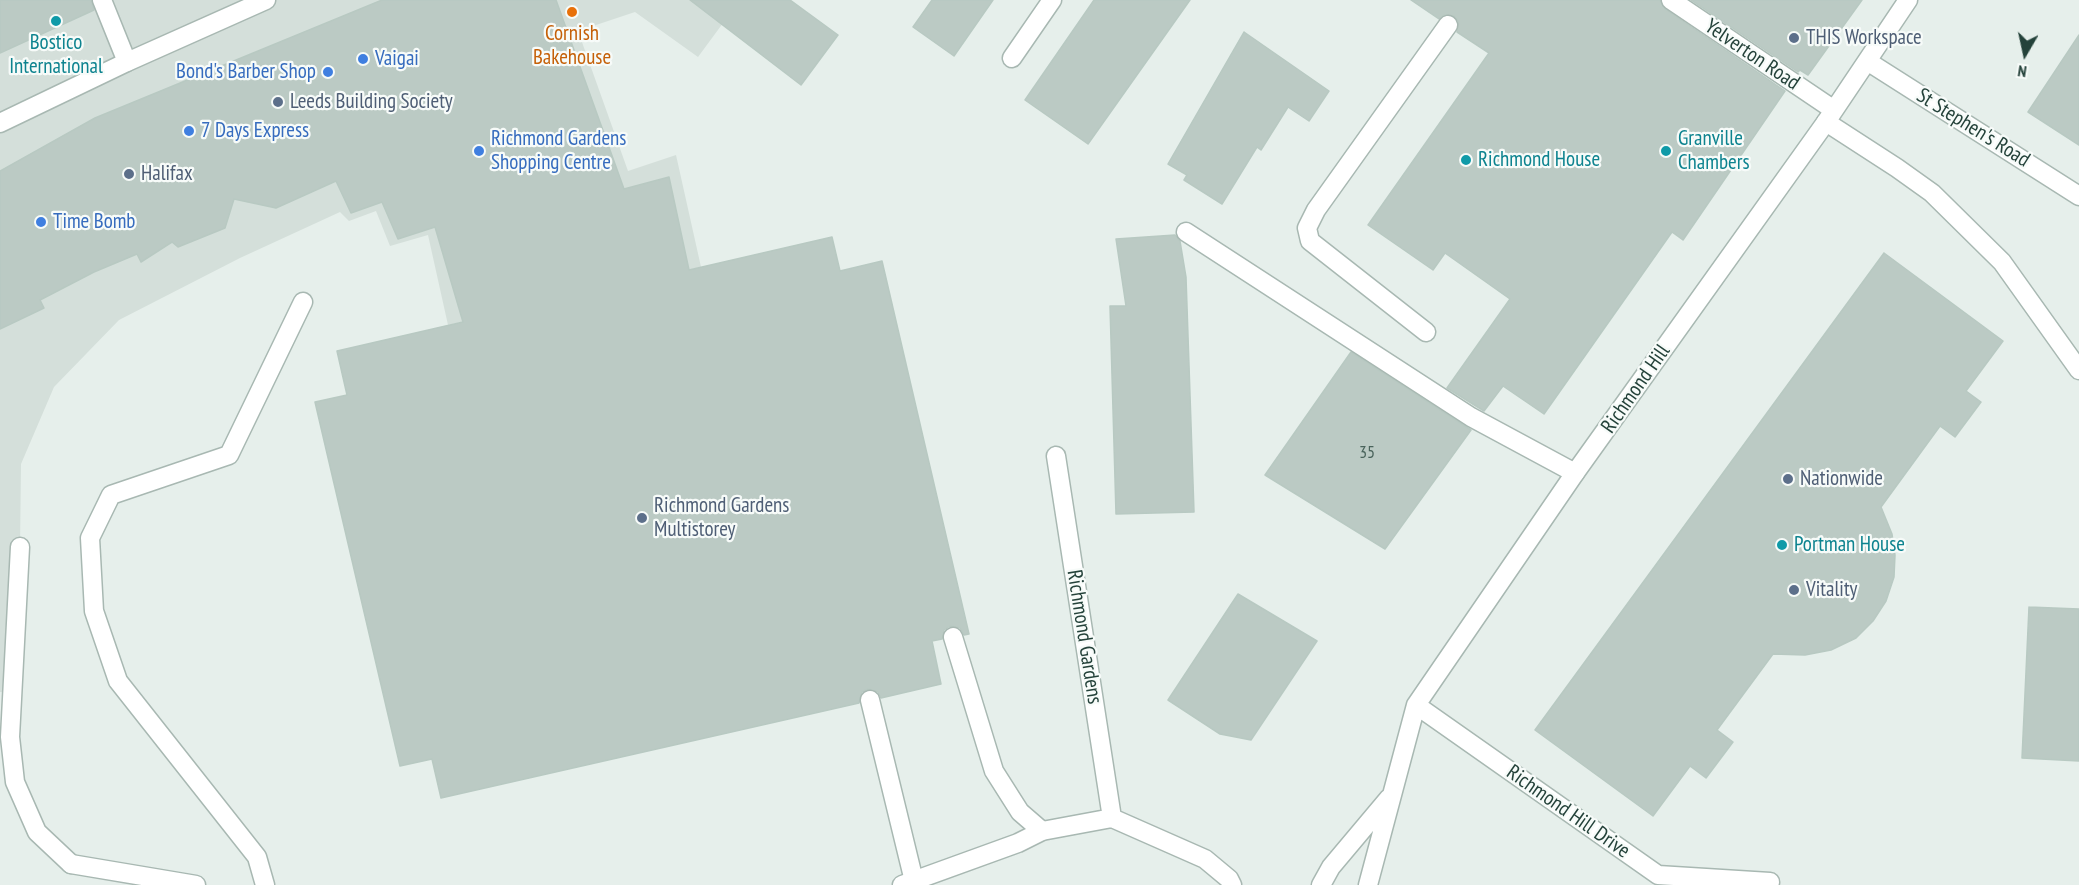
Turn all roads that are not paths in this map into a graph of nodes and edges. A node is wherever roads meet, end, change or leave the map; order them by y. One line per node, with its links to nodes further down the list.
1 (102, 0): 9 (street)
2 (266, 0): 9 (street)
3 (1052, 0): 7 (street)
4 (1671, 0): 10 (street, Yelverton Road)
5 (1908, 0): 8 (street, Richmond Hill)
6 (1448, 25): 15 (street)
7 (1012, 58)
8 (1867, 61): 10 (street, Richmond Hill); 12 (street, St Stephen's Road)
9 (127, 62): 11 (street)
10 (1830, 116): 16 (street, Yelverton Road); 18 (street, Richmond Hill)
11 (0, 123)
12 (2079, 195)
13 (1186, 232): 18 (street)
14 (303, 302): 29 (street)
15 (1425, 332)
16 (2079, 370)
17 (1056, 456): 24 (street, Richmond Gardens)
18 (1575, 474): 22 (street, Richmond Hill)
19 (20, 547): 28 (street)
20 (953, 637): 25 (street)
21 (870, 700): 27 (street)
22 (1416, 705): 23 (street, Richmond Hill); 26 (street, Richmond Hill Drive)
23 (1394, 792): 31 (street, Richmond Hill); 32 (street, Richmond Hill)
24 (1112, 818): 25 (street); 30 (street)
25 (1042, 831): 27 (street)
26 (1770, 882)
27 (908, 883)
28 (196, 885)
29 (265, 885)
30 (1232, 885)
31 (1321, 885)
32 (1368, 885)

